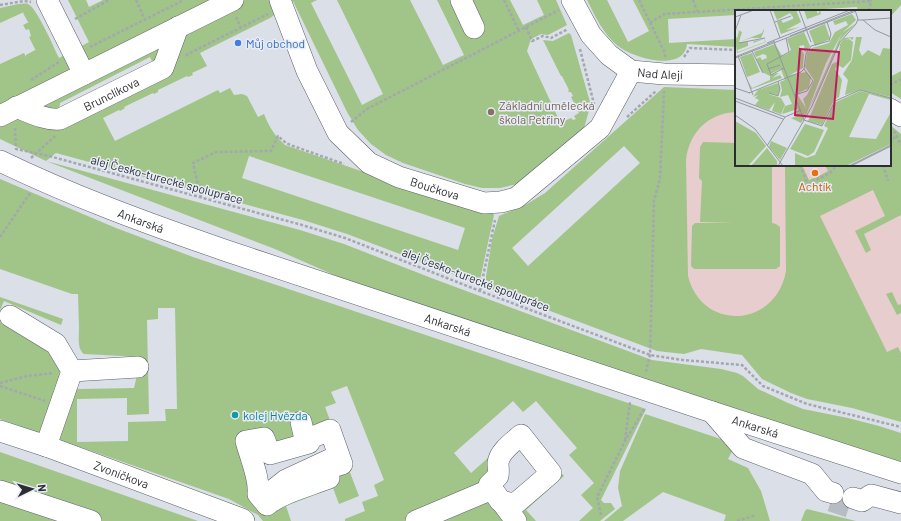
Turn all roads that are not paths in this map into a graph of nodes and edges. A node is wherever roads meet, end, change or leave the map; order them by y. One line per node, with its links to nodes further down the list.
1 (47, 0): 9 (street)
2 (280, 0): 8 (street, Boučkova)
3 (461, 0): 7 (street)
4 (568, 4): 8 (street, Nad Alejí)
5 (233, 7): 6 (street)
6 (178, 27): 9 (street); 12 (street, Brunclíkova)
7 (474, 28)
8 (631, 72): 10 (street, Nad Alejí)
9 (84, 74): 12 (street)
10 (735, 75)
11 (891, 112): 13 (street)
12 (10, 116)
13 (897, 127)
14 (0, 161): 18 (street, Ankarská)
15 (10, 316): 17 (street)
16 (138, 367): 17 (street)
17 (72, 371): 22 (street)
18 (712, 412): 24 (street, Ankarská); 27 (street)
19 (301, 422): 21 (street)
20 (0, 431): 22 (street, Zvoníčkova)
21 (306, 444): 26 (street); 26 (street)
22 (46, 446): 28 (street, Zvoníčkova)
23 (329, 460): 26 (street)
24 (901, 473)
25 (0, 491): 29 (street)
26 (262, 499): 28 (street)
27 (901, 503)
28 (243, 520)
29 (92, 521)
30 (416, 521): 31 (street)
31 (516, 521)

